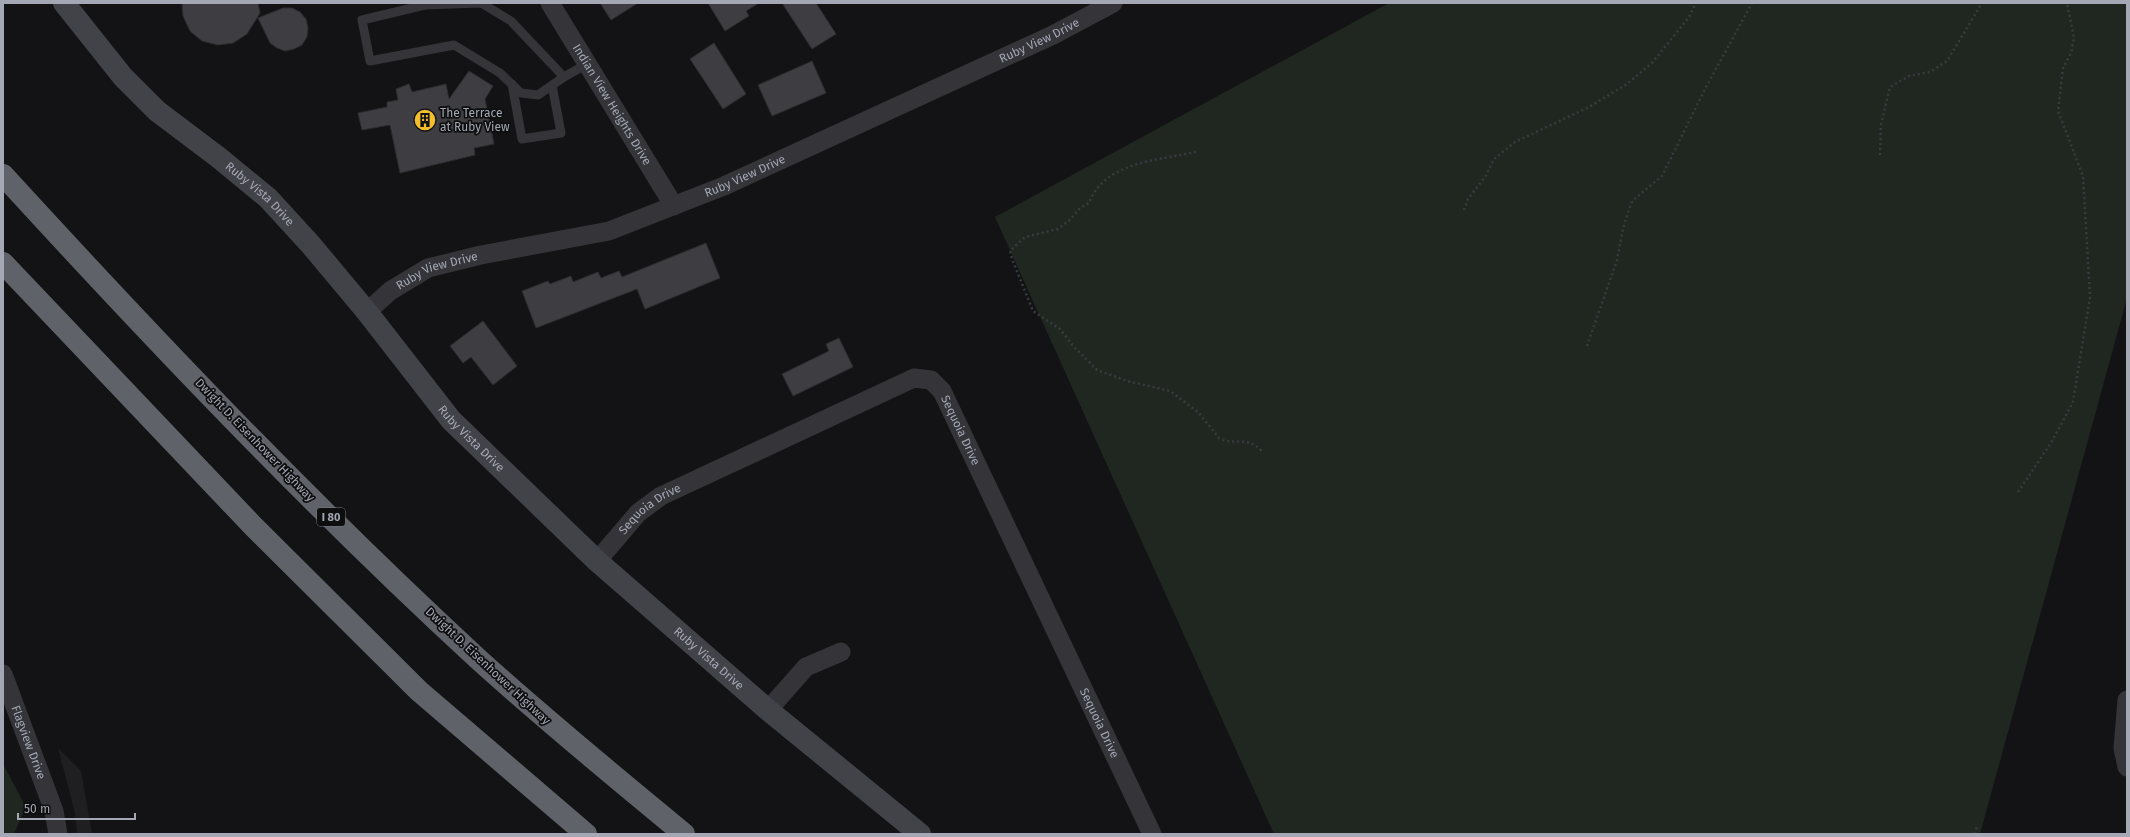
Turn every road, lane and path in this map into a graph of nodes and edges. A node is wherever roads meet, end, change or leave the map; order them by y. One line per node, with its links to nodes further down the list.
1 (64, 3): 18 (street, Ruby Vista Drive)
2 (550, 3): 8 (street, Indian View Heights Drive)
3 (1113, 3): 15 (street, Ruby View Drive)
4 (1696, 3): 16 (path)
5 (1752, 3): 19 (path)
6 (1982, 3): 13 (path)
7 (2067, 3): 21 (path)
8 (587, 64): 9 (lane); 15 (street, Indian View Heights Drive)
9 (564, 76): 10 (lane); 11 (lane)
10 (512, 84): 11 (lane); 11 (lane)
11 (552, 85)
12 (1196, 152): 20 (path)
13 (1880, 155)
14 (3, 175): 31 (highway, Dwight D. Eisenhower Highway / I 80)
15 (674, 206): 18 (street, Ruby View Drive)
16 (1464, 210)
17 (3, 263): 30 (highway)
18 (367, 312): 22 (street, Ruby Vista Drive)
19 (1586, 346)
20 (1263, 452)
21 (2018, 492)
22 (597, 561): 26 (street, Ruby Vista Drive); 33 (street, Sequoia Drive)
23 (841, 652): 26 (street)
24 (3, 674): 29 (street, Flagview Drive)
25 (2127, 700): 27 (street)
26 (768, 710): 32 (street, Ruby Vista Drive)
27 (2127, 767)
28 (1978, 825): 34 (path)
29 (58, 834)
30 (586, 834)
31 (684, 834)
32 (920, 834)
33 (1152, 834)
34 (1974, 834)

